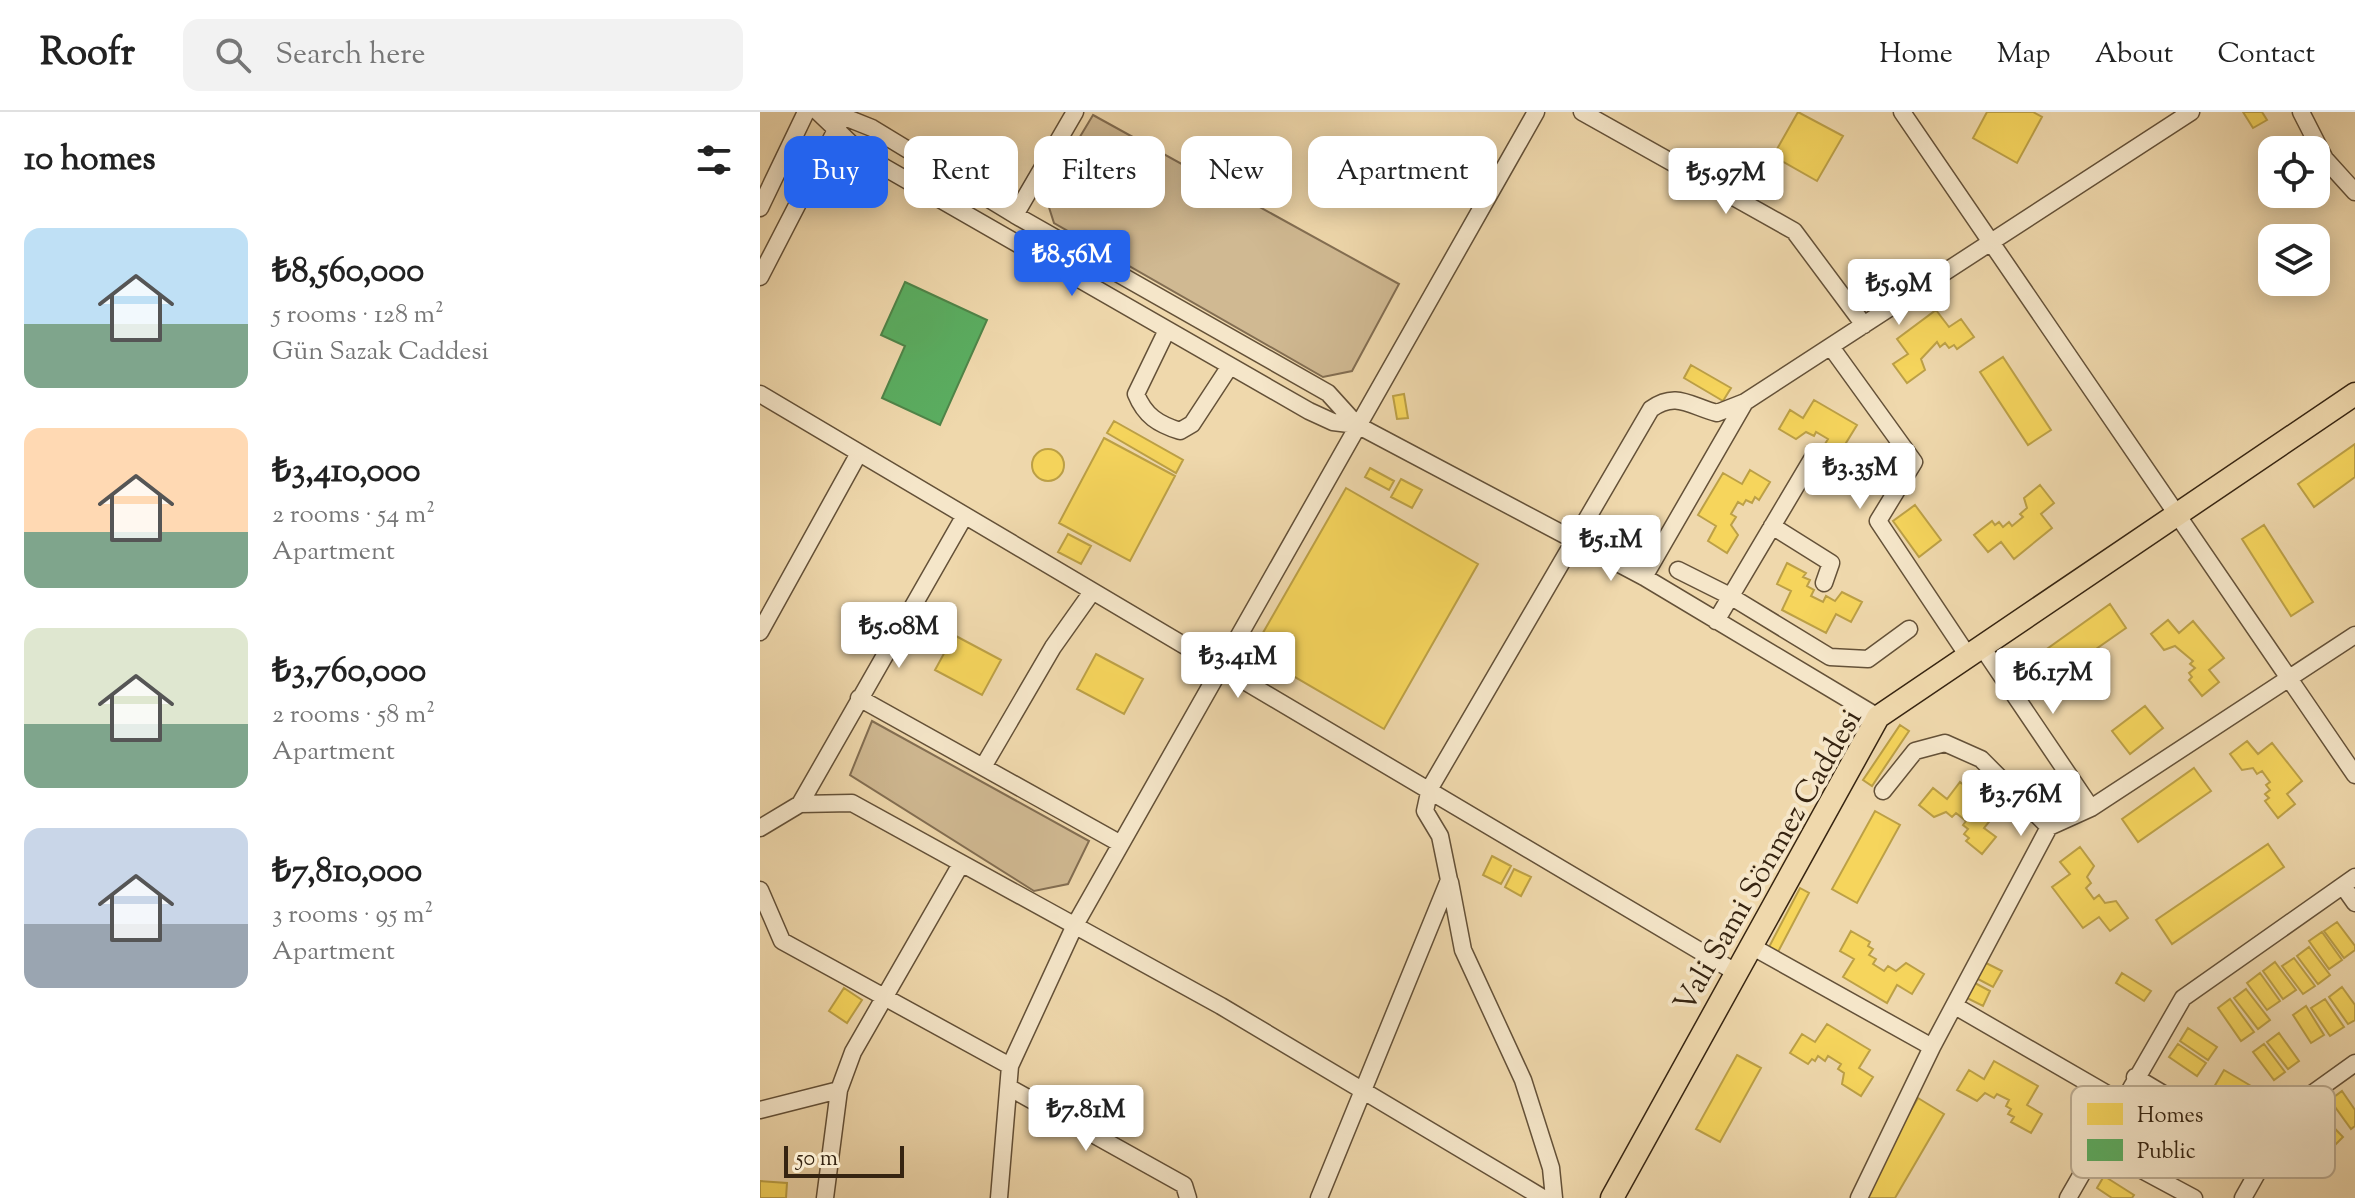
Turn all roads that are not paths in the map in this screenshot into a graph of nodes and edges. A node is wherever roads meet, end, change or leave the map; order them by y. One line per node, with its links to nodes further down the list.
1 (806, 112): 11 (street)
2 (818, 112): 9 (street)
3 (1075, 112): 12 (street)
4 (1536, 112): 22 (street)
5 (1582, 112): 15 (street)
6 (2191, 112): 13 (street)
7 (2301, 112): 10 (street)
8 (1907, 113): 13 (street)
9 (839, 118): 12 (street); 14 (street); 16 (street)
10 (2355, 192)
11 (760, 208)
12 (1015, 215): 22 (street)
13 (1993, 243): 15 (street); 25 (street)
14 (760, 277)
15 (1864, 325): 17 (street)
16 (1167, 330): 18 (street); 18 (street)
17 (1831, 347): 21 (street); 38 (street)
18 (1230, 366): 22 (street)
19 (760, 394): 23 (street)
20 (2355, 394): 25 (main road, Vali Sami Sönmez Caddesi)
21 (1745, 402): 28 (street); 30 (street)
22 (1357, 425): 28 (street); 39 (street)
23 (859, 453): 26 (street); 36 (street)
24 (1815, 454): 27 (street)
25 (2177, 515): 38 (main road, Vali Sami Sönmez Caddesi); 40 (street)
26 (964, 517): 32 (street); 41 (street)
27 (1772, 526): 31 (street); 33 (street)
28 (1575, 541): 30 (street); 45 (street)
29 (1678, 570): 33 (street)
30 (1644, 577): 34 (street)
31 (1824, 583)
32 (1092, 592): 39 (street); 43 (street)
33 (1730, 596): 34 (street); 35 (street)
34 (1716, 621): 42 (street)
35 (1909, 629)
36 (760, 632)
37 (2355, 635): 40 (street)
38 (1975, 651): 42 (main road, Vali Sami Sönmez Caddesi); 48 (street)
39 (1221, 667): 45 (street); 51 (street)
40 (2290, 680): 44 (street); 48 (street)
41 (859, 698): 43 (street); 47 (street)
42 (1878, 717): 58 (main road, Vali Sami Sönmez Caddesi)
43 (983, 767): 51 (street)
44 (2355, 775)
45 (1430, 788): 53 (street); 59 (street)
46 (1883, 791): 49 (street)
47 (800, 804): 50 (street); 52 (street)
48 (2091, 808): 49 (street)
49 (2049, 827): 61 (street)
50 (760, 828)
51 (1121, 844): 57 (street)
52 (961, 864): 57 (street); 60 (street)
53 (1449, 880): 72 (street); 82 (street)
54 (2349, 881): 56 (street); 65 (street)
55 (760, 890): 60 (street)
56 (2355, 903)
57 (1075, 925): 64 (street); 72 (street)
58 (1751, 946): 59 (main road, Vali Sami Sönmez Caddesi); 62 (street)
59 (1737, 973): 83 (main road, Vali Sami Sönmez Caddesi)
60 (884, 997): 64 (street); 71 (street)
61 (1955, 1006): 62 (street); 66 (street)
62 (1932, 1047): 84 (street)
63 (2355, 1063): 69 (street)
64 (1010, 1066): 70 (street)
65 (2135, 1077): 67 (street); 68 (street)
66 (2093, 1086)
67 (2130, 1086)
68 (2150, 1086)
69 (2323, 1086)
70 (1010, 1088): 78 (street); 79 (street)
71 (839, 1090): 73 (street); 77 (street)
72 (1365, 1092): 80 (street); 81 (street)
73 (760, 1110)
74 (2079, 1178): 85 (street)
75 (2157, 1178): 86 (street)
76 (2254, 1178): 87 (street)
77 (825, 1198)
78 (999, 1198)
79 (1188, 1198)
80 (1319, 1198)
81 (1543, 1198)
82 (1554, 1198)
83 (1612, 1198)
84 (1859, 1198)
85 (2068, 1198)
86 (2194, 1198)
87 (2243, 1198)

